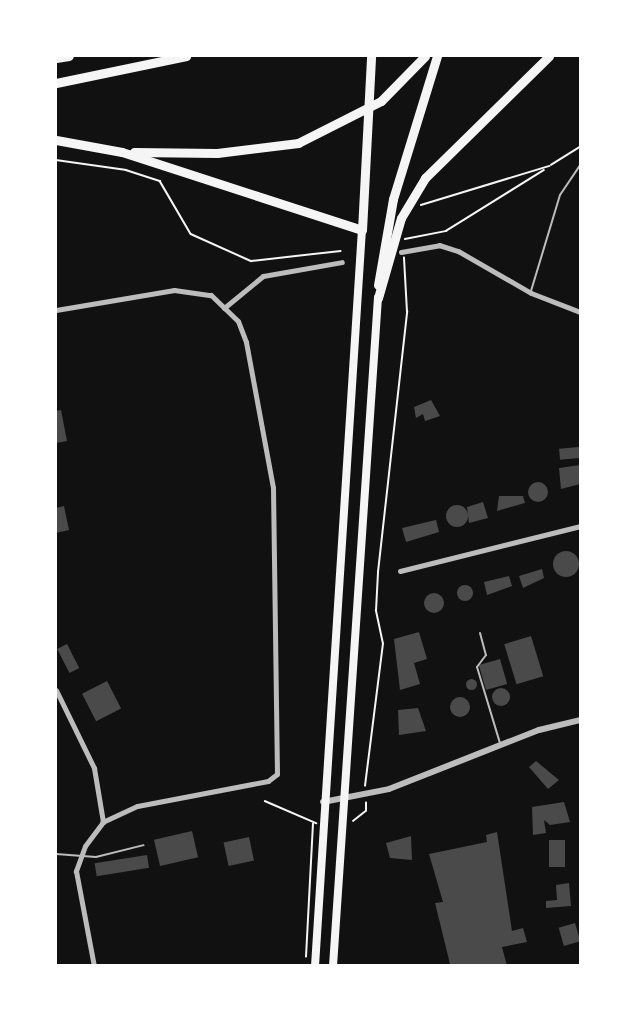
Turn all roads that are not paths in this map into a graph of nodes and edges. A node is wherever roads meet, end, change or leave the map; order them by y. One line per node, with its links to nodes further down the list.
1 (69, 56): 7 (highway)
2 (186, 56): 8 (highway)
3 (372, 56): 12 (highway)
4 (425, 56): 10 (highway)
5 (438, 56): 16 (highway)
6 (549, 56): 16 (highway)
7 (56, 58)
8 (56, 83)
9 (56, 140): 10 (highway)
10 (122, 152): 12 (highway)
11 (580, 165): 15 (lane)
12 (362, 230): 26 (main road)
13 (401, 252): 15 (street)
14 (342, 262): 17 (street)
15 (531, 293): 19 (street)
16 (378, 298): 27 (main road)
17 (224, 308): 18 (street); 28 (street)
18 (56, 310)
19 (580, 312)
20 (580, 526): 21 (street)
21 (400, 571)
22 (480, 633): 25 (lane)
23 (56, 690): 28 (street)
24 (580, 720): 25 (street)
25 (501, 745): 27 (street)
26 (323, 802): 27 (street); 33 (main road)
27 (343, 802): 34 (main road)
28 (104, 822): 31 (street)
29 (144, 845): 31 (lane)
30 (56, 854): 31 (lane)
31 (81, 857): 32 (street)
32 (94, 966)
33 (315, 966)
34 (333, 966)

